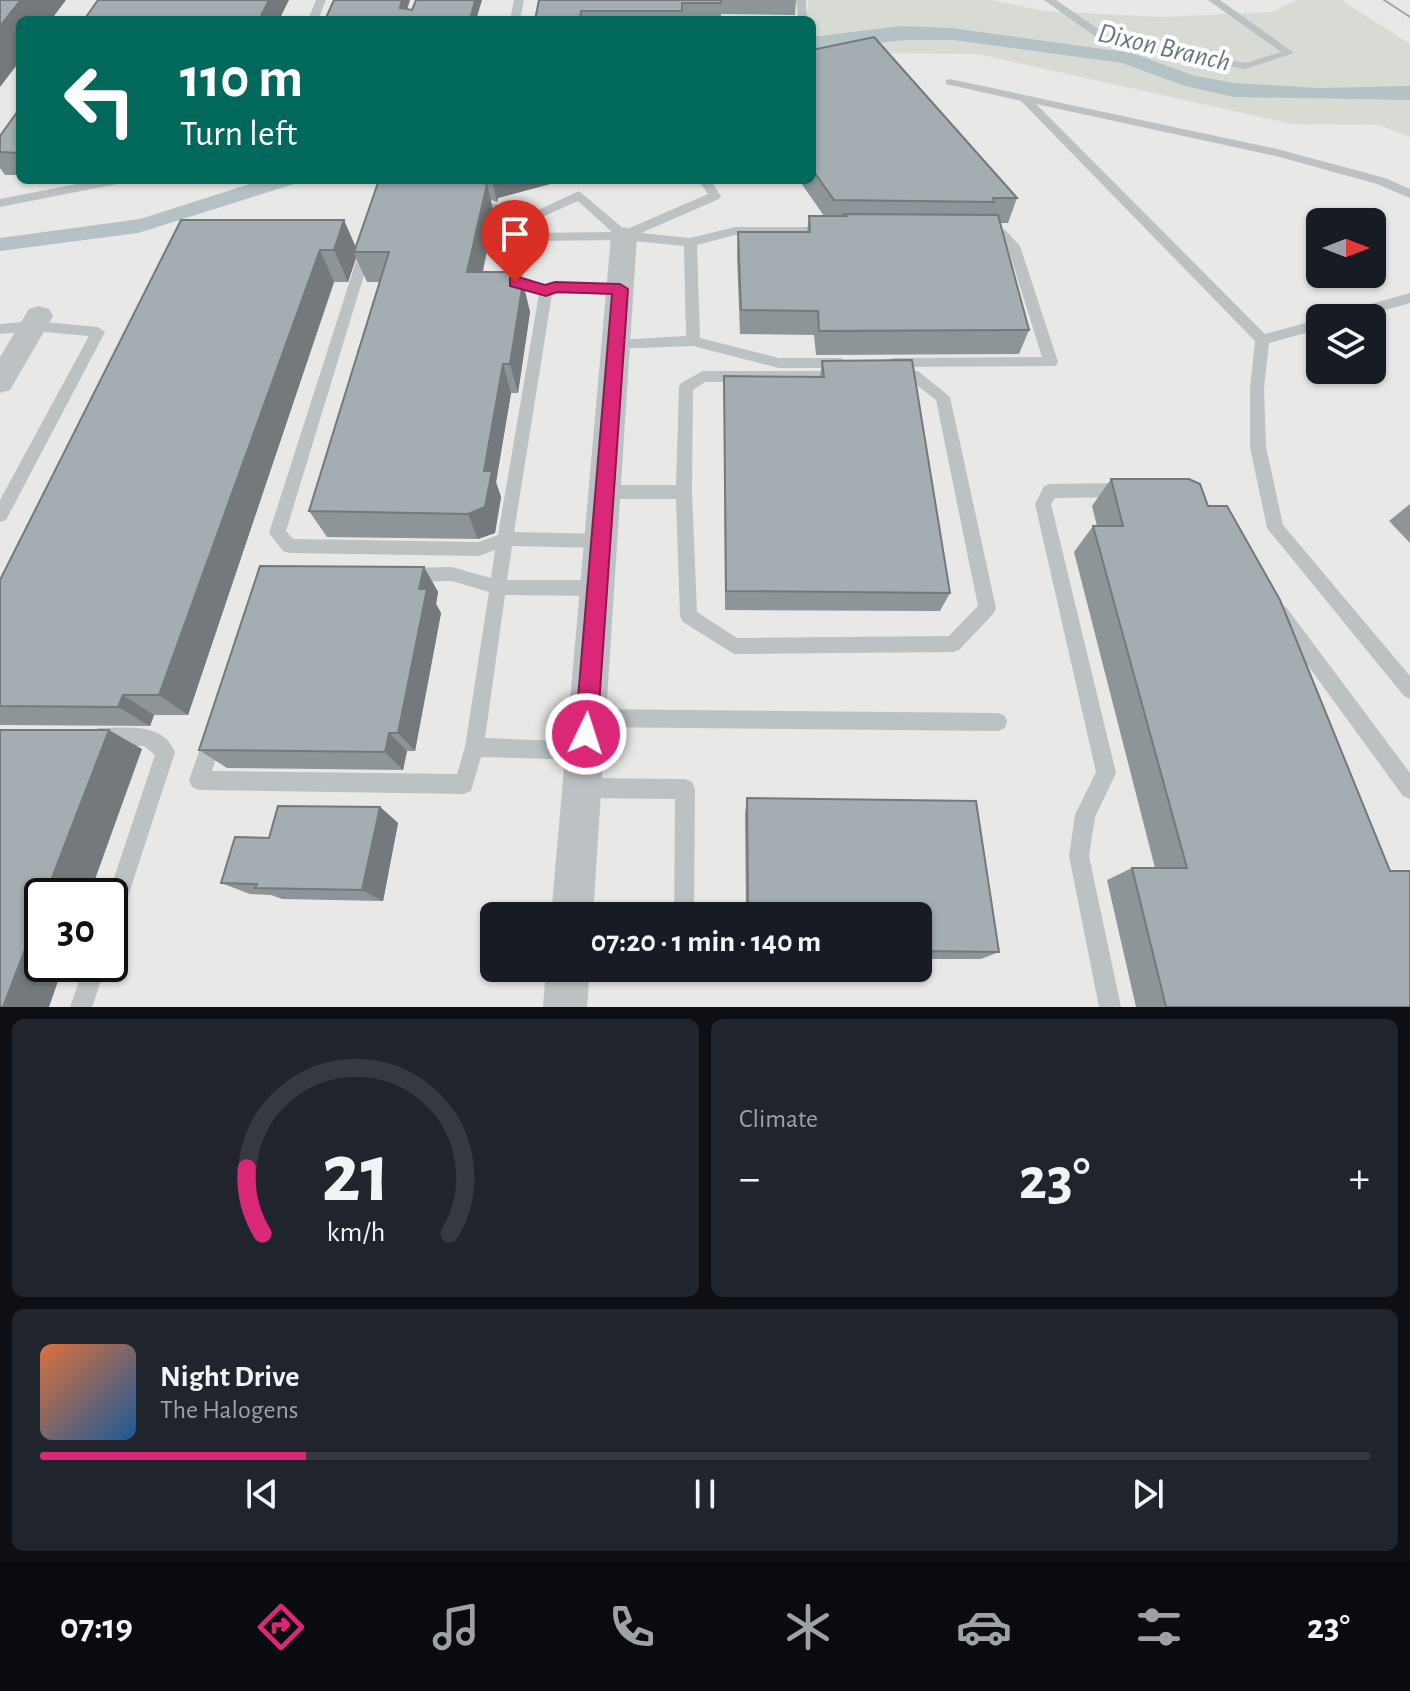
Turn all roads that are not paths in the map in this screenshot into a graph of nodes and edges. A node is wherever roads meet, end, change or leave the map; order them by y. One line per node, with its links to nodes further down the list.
1 (1049, 0): 2 (lane)
2 (1213, 0)
3 (950, 82): 4 (lane)
4 (1027, 101): 7 (lane); 24 (lane)
5 (95, 184): 9 (lane)
6 (707, 184): 14 (lane)
7 (1410, 194)
8 (454, 199): 10 (lane)
9 (0, 203)
10 (533, 217): 14 (lane); 15 (lane)
11 (843, 231): 16 (lane)
12 (963, 231): 30 (lane)
13 (371, 233): 33 (lane)
14 (624, 236): 15 (lane); 16 (lane); 17 (street)
15 (526, 237): 18 (lane)
16 (690, 242): 25 (lane)
17 (620, 289): 18 (lane); 26 (street)
18 (546, 291): 33 (lane)
19 (1410, 298): 20 (lane)
20 (1386, 305)
21 (36, 321): 23 (lane); 27 (street); 31 (lane)
22 (1306, 328): 24 (lane)
23 (0, 329)
24 (1262, 340): 39 (lane)
25 (693, 341): 26 (lane); 30 (lane)
26 (616, 345): 29 (street)
27 (0, 382)
28 (1138, 490): 55 (lane)
29 (605, 492): 30 (lane); 34 (street)
30 (684, 492)
31 (4, 499): 32 (lane)
32 (0, 515)
33 (505, 539): 34 (lane); 36 (lane)
34 (601, 541): 37 (street)
35 (391, 575): 36 (lane)
36 (497, 587): 37 (lane); 44 (lane)
37 (598, 588): 40 (street)
38 (1265, 594): 47 (lane)
39 (1410, 690)
40 (587, 718): 42 (lane); 45 (street)
41 (219, 722): 44 (lane)
42 (998, 722)
43 (74, 737): 48 (lane)
44 (474, 747): 45 (lane)
45 (585, 751): 46 (street)
46 (582, 788): 49 (street); 50 (lane)
47 (1410, 789)
48 (124, 878)
49 (573, 902)
50 (684, 902)
51 (90, 982): 53 (lane)
52 (567, 982): 54 (street)
53 (81, 1007)
54 (565, 1007)
55 (1110, 1007)

